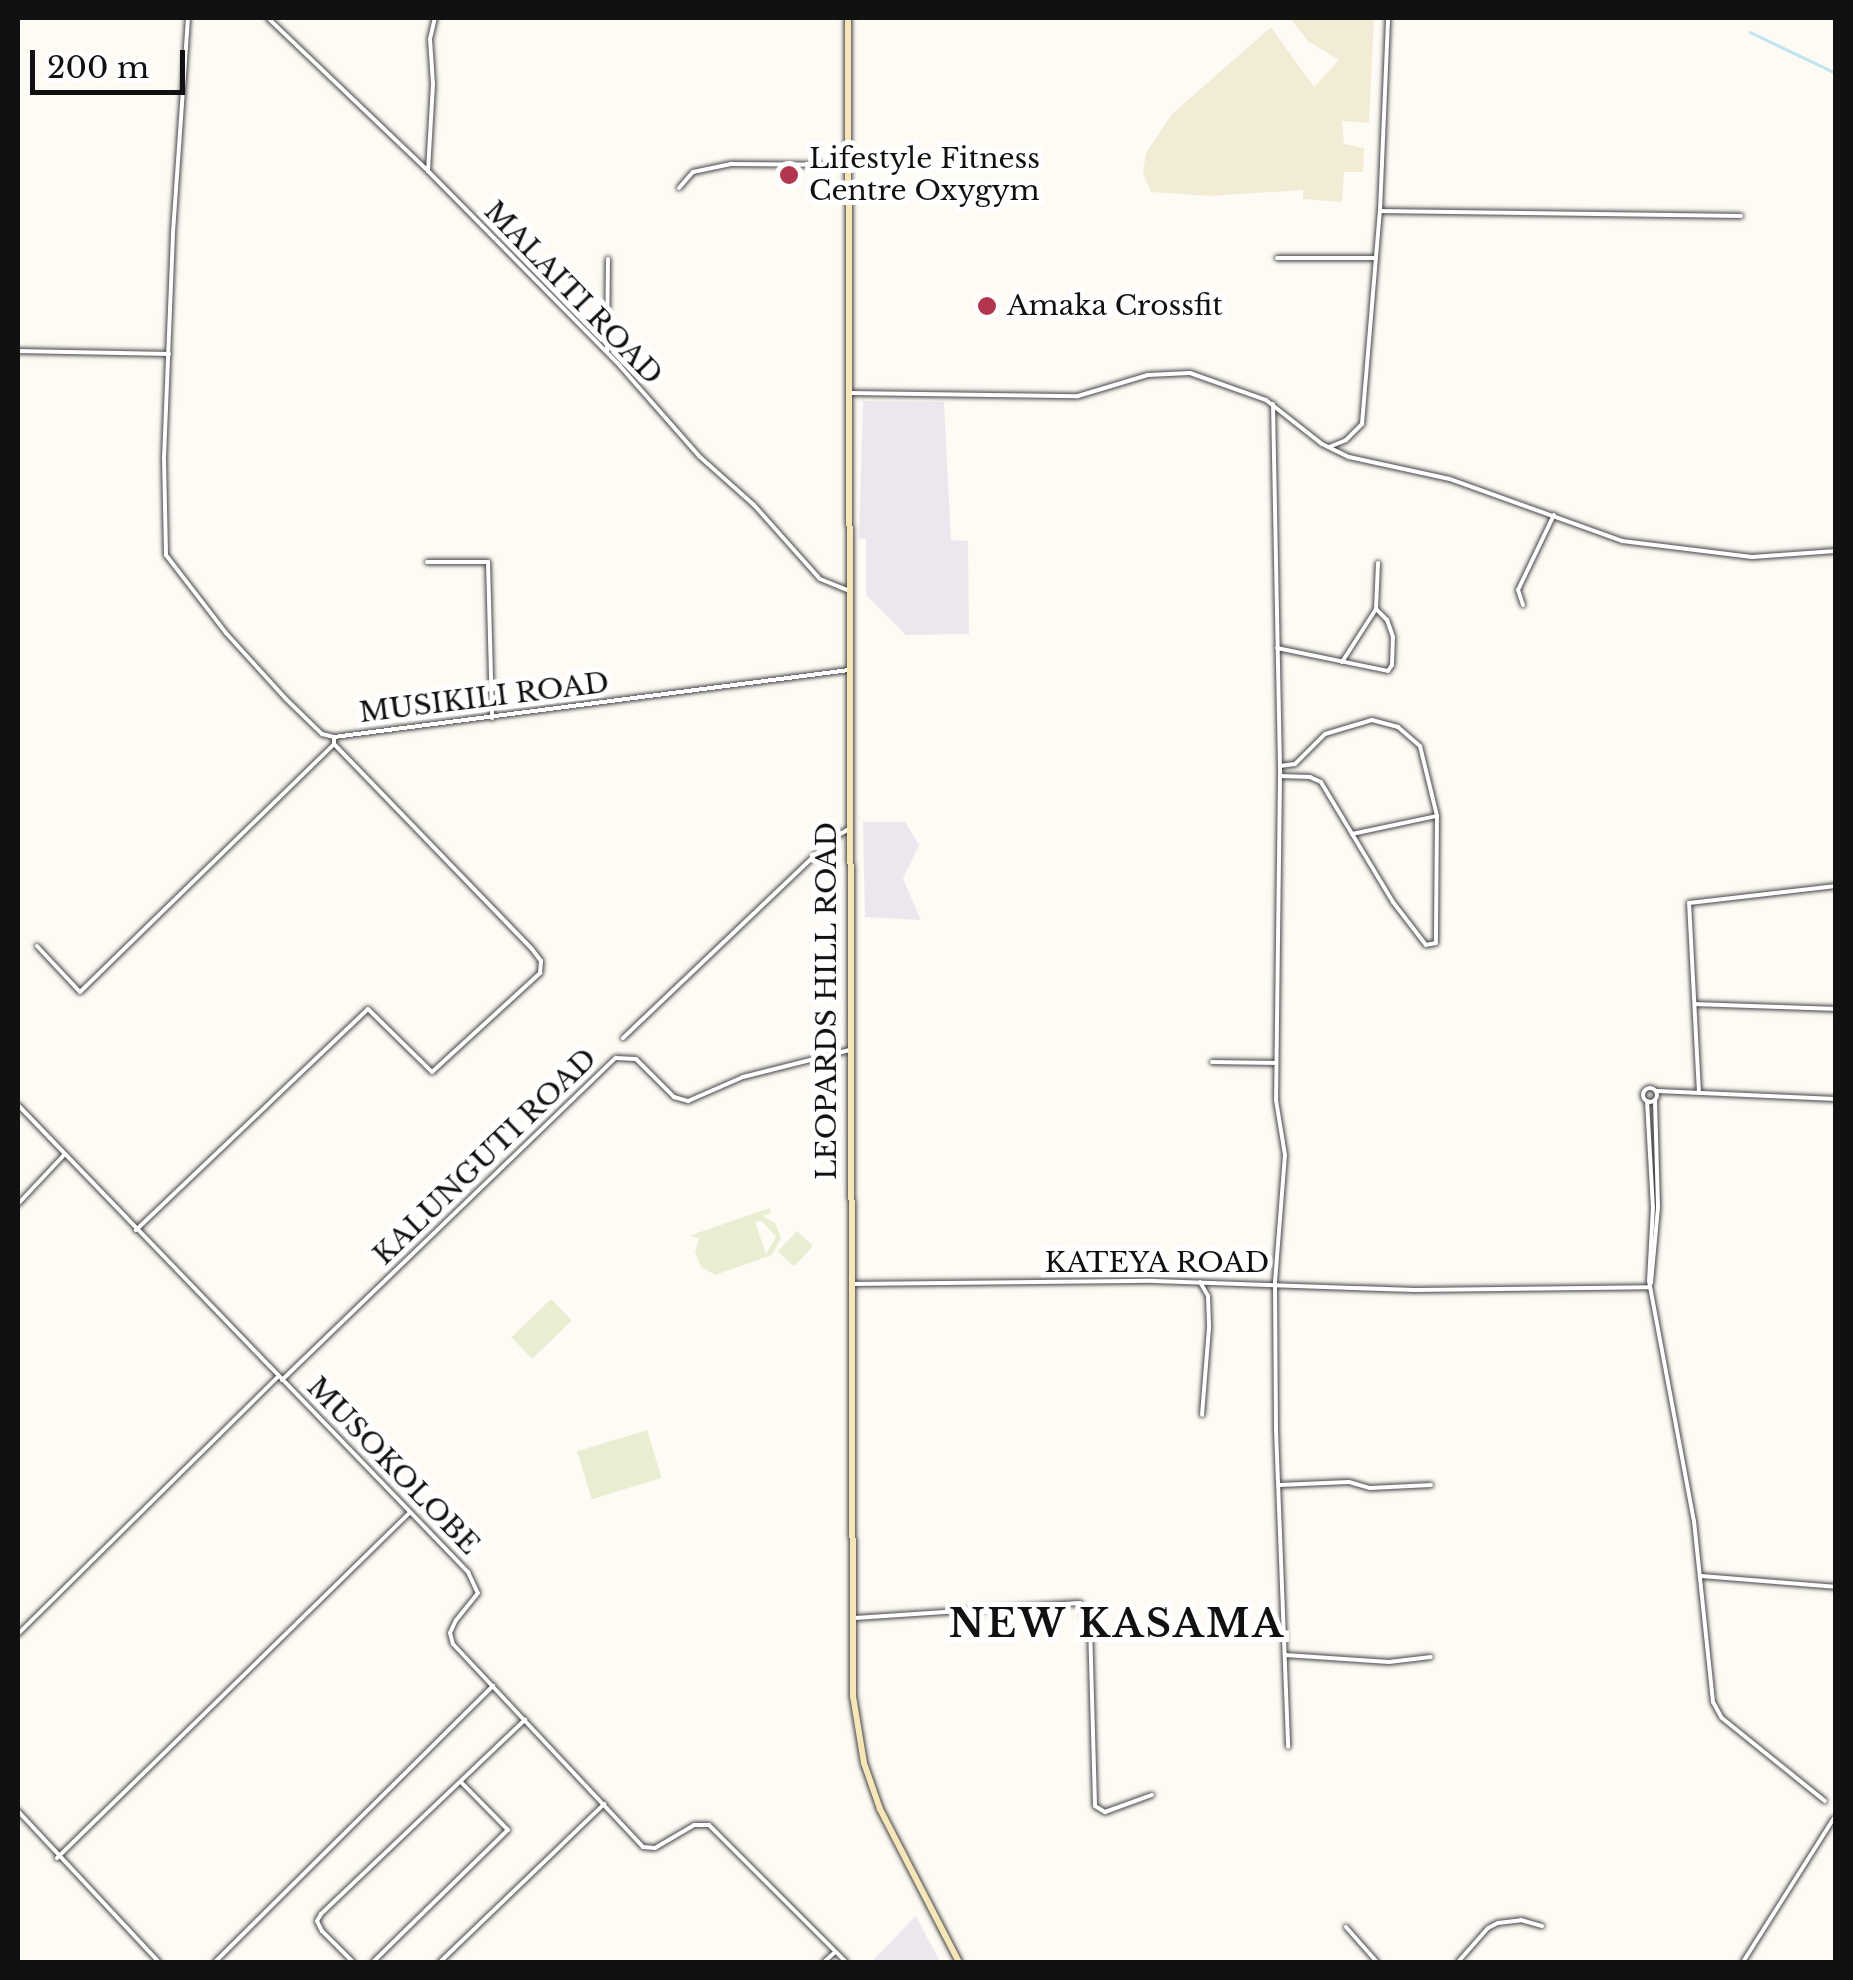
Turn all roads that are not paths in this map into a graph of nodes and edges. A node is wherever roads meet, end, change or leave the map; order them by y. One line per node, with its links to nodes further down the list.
1 (188, 18): 16 (street, MUSIKILI ROAD)
2 (268, 18): 7 (street, MALAITI ROAD)
3 (435, 18): 7 (street)
4 (848, 18): 6 (main road, LEOPARDS HILL ROAD)
5 (1388, 18): 9 (street)
6 (849, 166): 8 (street); 17 (main road, LEOPARDS HILL ROAD)
7 (428, 171): 15 (street, MALAITI ROAD)
8 (679, 188)
9 (1380, 211): 10 (street); 12 (street)
10 (1741, 216)
11 (1278, 258): 12 (street)
12 (1376, 258): 19 (street)
13 (608, 259): 15 (street)
14 (18, 351): 16 (street)
15 (607, 352): 24 (street, MALAITI ROAD)
16 (169, 354): 31 (street, MUSIKILI ROAD)
17 (848, 392): 18 (street); 24 (main road, LEOPARDS HILL ROAD)
18 (1273, 404): 19 (street); 27 (street)
19 (1329, 447): 20 (street)
20 (1554, 515): 21 (street); 25 (street)
21 (1836, 551)
22 (428, 562): 30 (street)
23 (1378, 563): 26 (street)
24 (849, 590): 29 (main road, LEOPARDS HILL ROAD)
25 (1522, 604)
26 (1376, 608): 28 (street); 28 (street)
27 (1276, 648): 28 (street); 32 (street)
28 (1342, 662)
29 (849, 670): 30 (street, MUSIKILI ROAD); 35 (main road, LEOPARDS HILL ROAD)
30 (492, 718): 31 (street, MUSIKILI ROAD)
31 (334, 740): 38 (street); 53 (street)
32 (1280, 766): 33 (street); 34 (street)
33 (1280, 776): 36 (street); 44 (street)
34 (1438, 816): 36 (street); 36 (street)
35 (850, 828): 41 (street); 42 (main road, LEOPARDS HILL ROAD)
36 (1352, 834)
37 (1836, 886): 39 (street)
38 (37, 946)
39 (1695, 1004): 40 (street); 46 (street)
40 (1836, 1009)
41 (623, 1038)
42 (850, 1050): 55 (main road, LEOPARDS HILL ROAD); 58 (street, KALUNGUTI ROAD)
43 (1212, 1062): 44 (street)
44 (1276, 1063): 56 (street)
45 (1656, 1092): 46 (street); 48 (street); 49 (street)
46 (1699, 1093): 47 (street)
47 (1836, 1099)
48 (1655, 1100): 49 (street); 57 (street)
49 (1647, 1101): 57 (street)
50 (18, 1105): 51 (street, MUSOKOLOBE)
51 (64, 1156): 52 (street); 53 (street, MUSOKOLOBE)
52 (18, 1204)
53 (136, 1230): 58 (street, MUSOKOLOBE)
54 (1200, 1282): 55 (street, KATEYA ROAD); 56 (street, KATEYA ROAD); 59 (street)
55 (851, 1284): 65 (main road, LEOPARDS HILL ROAD)
56 (1274, 1284): 57 (street, KATEYA ROAD); 60 (street)
57 (1649, 1284): 63 (street)
58 (280, 1378): 62 (street, MUSOKOLOBE); 66 (street)
59 (1202, 1415)
60 (1280, 1485): 61 (street); 67 (street)
61 (1430, 1485)
62 (410, 1512): 69 (street, MUSOKOLOBE); 78 (street)
63 (1700, 1576): 64 (street); 74 (street)
64 (1836, 1587)
65 (852, 1618): 73 (street); 89 (main road, LEOPARDS HILL ROAD)
66 (18, 1634)
67 (1285, 1654): 68 (street); 71 (street)
68 (1431, 1657)
69 (493, 1686): 70 (street, MUSOKOLOBE); 83 (street)
70 (525, 1720): 72 (street); 75 (street, MUSOKOLOBE)
71 (1288, 1748)
72 (461, 1782): 84 (street); 85 (street)
73 (1152, 1795)
74 (1825, 1801)
75 (604, 1804): 81 (street, MUSOKOLOBE); 86 (street)
76 (18, 1813): 78 (street)
77 (1834, 1818): 92 (street)
78 (57, 1858): 82 (street)
79 (1542, 1926): 91 (street)
80 (1346, 1927): 90 (street)
81 (836, 1952): 87 (street); 88 (street, MUSOKOLOBE)
82 (159, 1962)
83 (215, 1962)
84 (353, 1962)
85 (372, 1962)
86 (440, 1962)
87 (824, 1962)
88 (846, 1962)
89 (959, 1962)
90 (1376, 1962)
91 (1458, 1962)
92 (1743, 1962)

